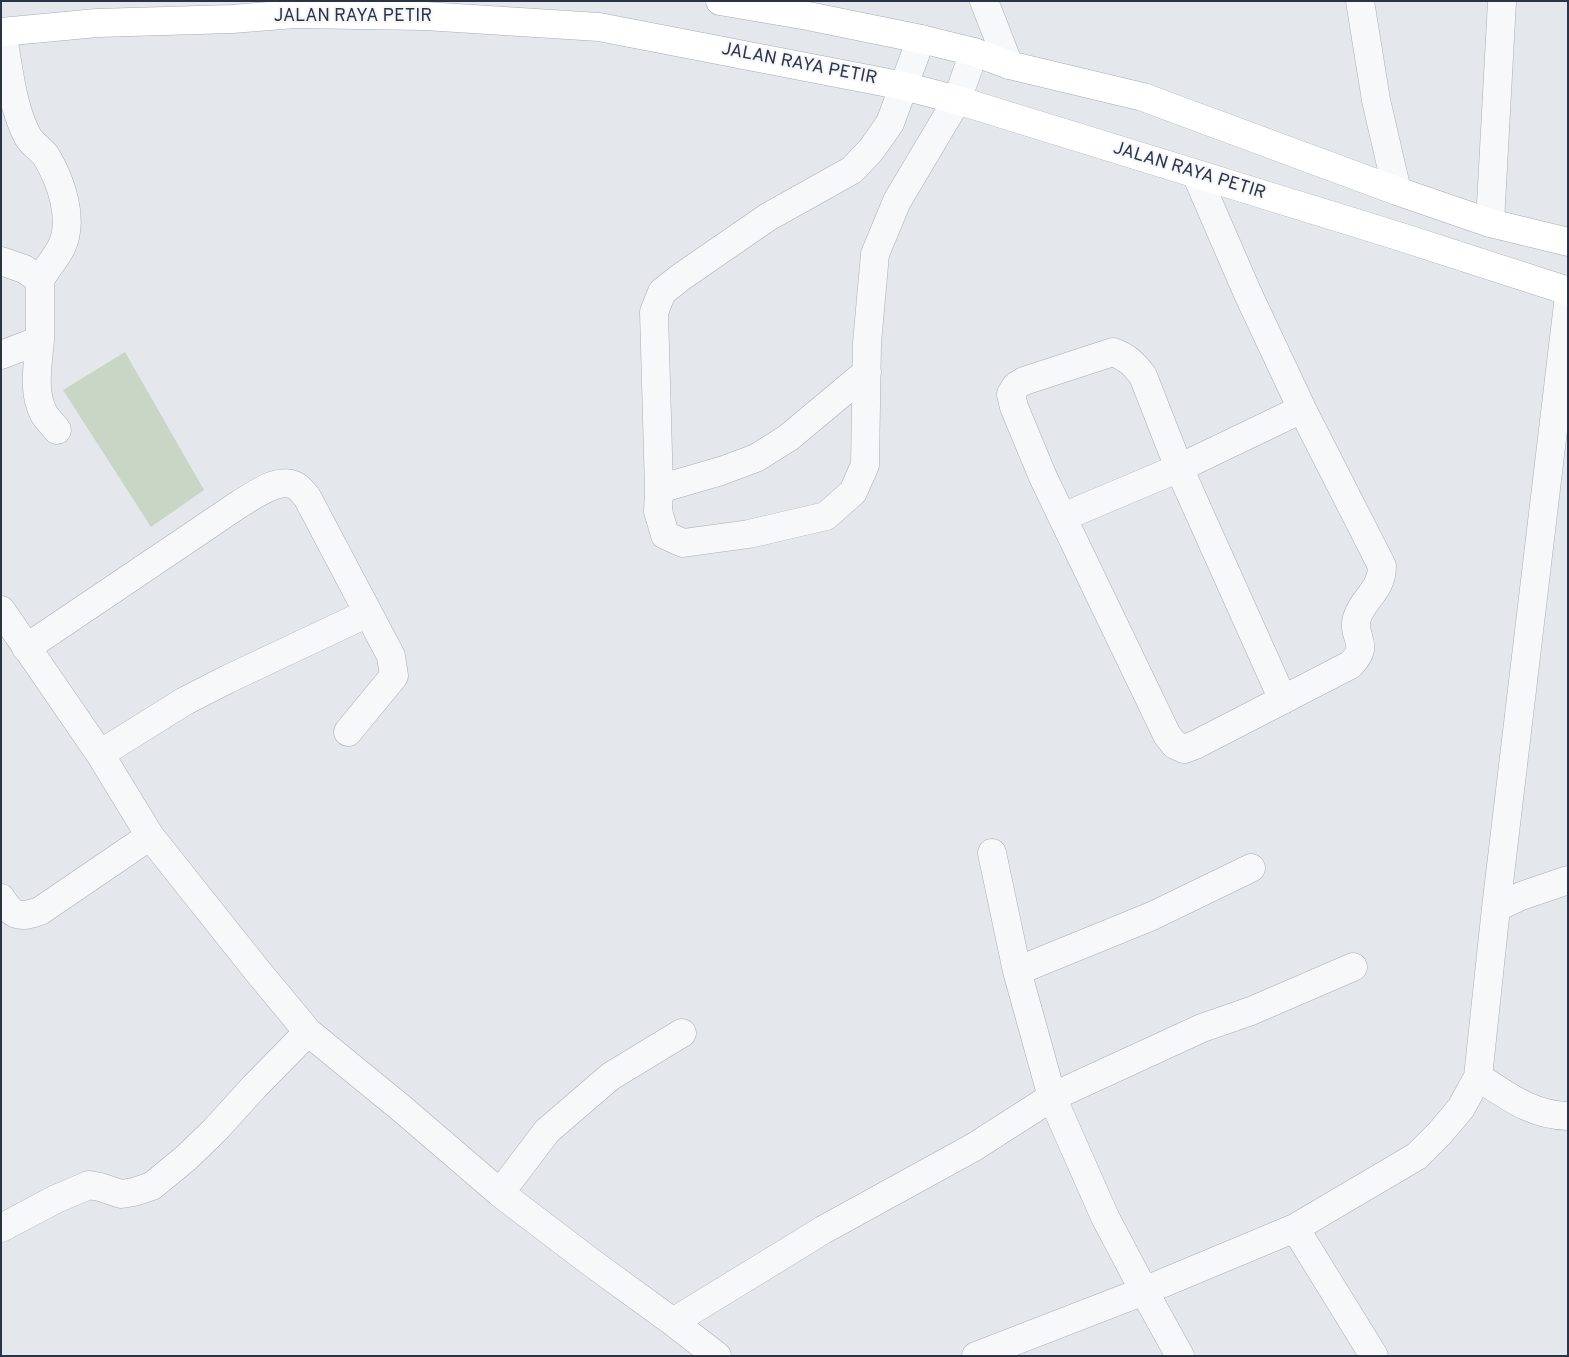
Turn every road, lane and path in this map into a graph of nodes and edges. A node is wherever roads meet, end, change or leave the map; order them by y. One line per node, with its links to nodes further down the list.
1 (720, 1): 5 (main road)
2 (984, 1): 9 (street)
3 (1360, 1): 13 (street)
4 (1502, 1): 14 (street)
5 (808, 9): 7 (main road)
6 (2, 32): 10 (main road, JALAN RAYA PETIR); 17 (street)
7 (921, 39): 8 (main road); 10 (street)
8 (974, 52): 9 (main road); 11 (street)
9 (1009, 65): 13 (main road)
10 (904, 86): 11 (main road, JALAN RAYA PETIR); 26 (street)
11 (957, 100): 12 (main road, JALAN RAYA PETIR); 22 (street)
12 (1196, 174): 18 (main road, JALAN RAYA PETIR); 23 (street)
13 (1397, 191): 14 (main road)
14 (1490, 223): 15 (main road)
15 (1568, 242)
16 (1, 261): 17 (street)
17 (40, 280): 20 (street)
18 (1568, 291)
19 (1568, 304): 39 (street)
20 (40, 340): 21 (street); 24 (street)
21 (1, 356)
22 (867, 372): 26 (street); 26 (street)
23 (1302, 409): 25 (street); 31 (street)
24 (57, 430)
25 (1179, 468): 27 (street); 27 (street); 31 (street)
26 (659, 489)
27 (1063, 517): 31 (street)
28 (1, 610): 30 (street)
29 (368, 613): 30 (street); 32 (street); 33 (street)
30 (26, 648): 33 (street)
31 (1283, 700)
32 (348, 732)
33 (100, 754): 34 (street)
34 (150, 836): 38 (street); 42 (street)
35 (992, 853): 41 (street)
36 (1251, 868): 41 (street)
37 (1568, 880): 39 (street)
38 (1, 898)
39 (1496, 908): 44 (street)
40 (1353, 967): 45 (street)
41 (1017, 971): 45 (street)
42 (308, 1032): 47 (street); 48 (street)
43 (682, 1033): 47 (street)
44 (1478, 1077): 46 (street); 49 (street)
45 (1052, 1097): 50 (street); 51 (street)
46 (1568, 1116)
47 (500, 1193): 51 (street)
48 (1, 1228)
49 (1294, 1228): 50 (street); 55 (street)
50 (1144, 1292): 53 (street); 54 (street)
51 (673, 1322): 52 (street)
52 (717, 1356)
53 (976, 1356)
54 (1180, 1356)
55 (1374, 1356)

